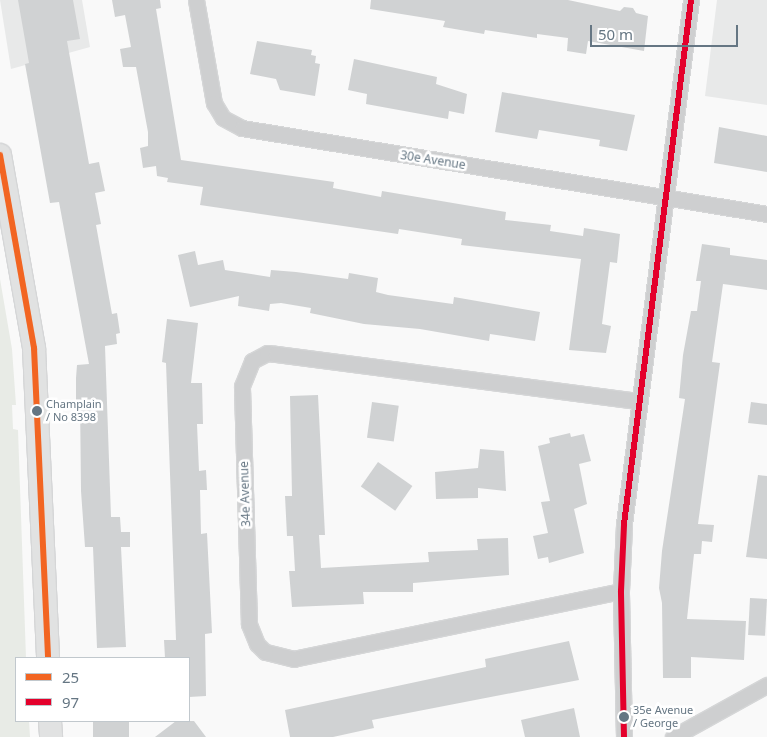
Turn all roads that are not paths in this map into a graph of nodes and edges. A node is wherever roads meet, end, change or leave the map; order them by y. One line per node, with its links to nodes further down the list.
1 (196, 0): 4 (street, 30e Avenue)
2 (691, 0): 4 (street)
3 (0, 155): 8 (main road)
4 (666, 198): 5 (street, 30e Avenue); 6 (street)
5 (767, 214)
6 (638, 401): 7 (street); 7 (street, 34e Avenue)
7 (621, 591): 12 (street)
8 (48, 657)
9 (767, 686): 13 (street)
10 (50, 722): 11 (main road)
11 (51, 737)
12 (624, 737)
13 (673, 737)

